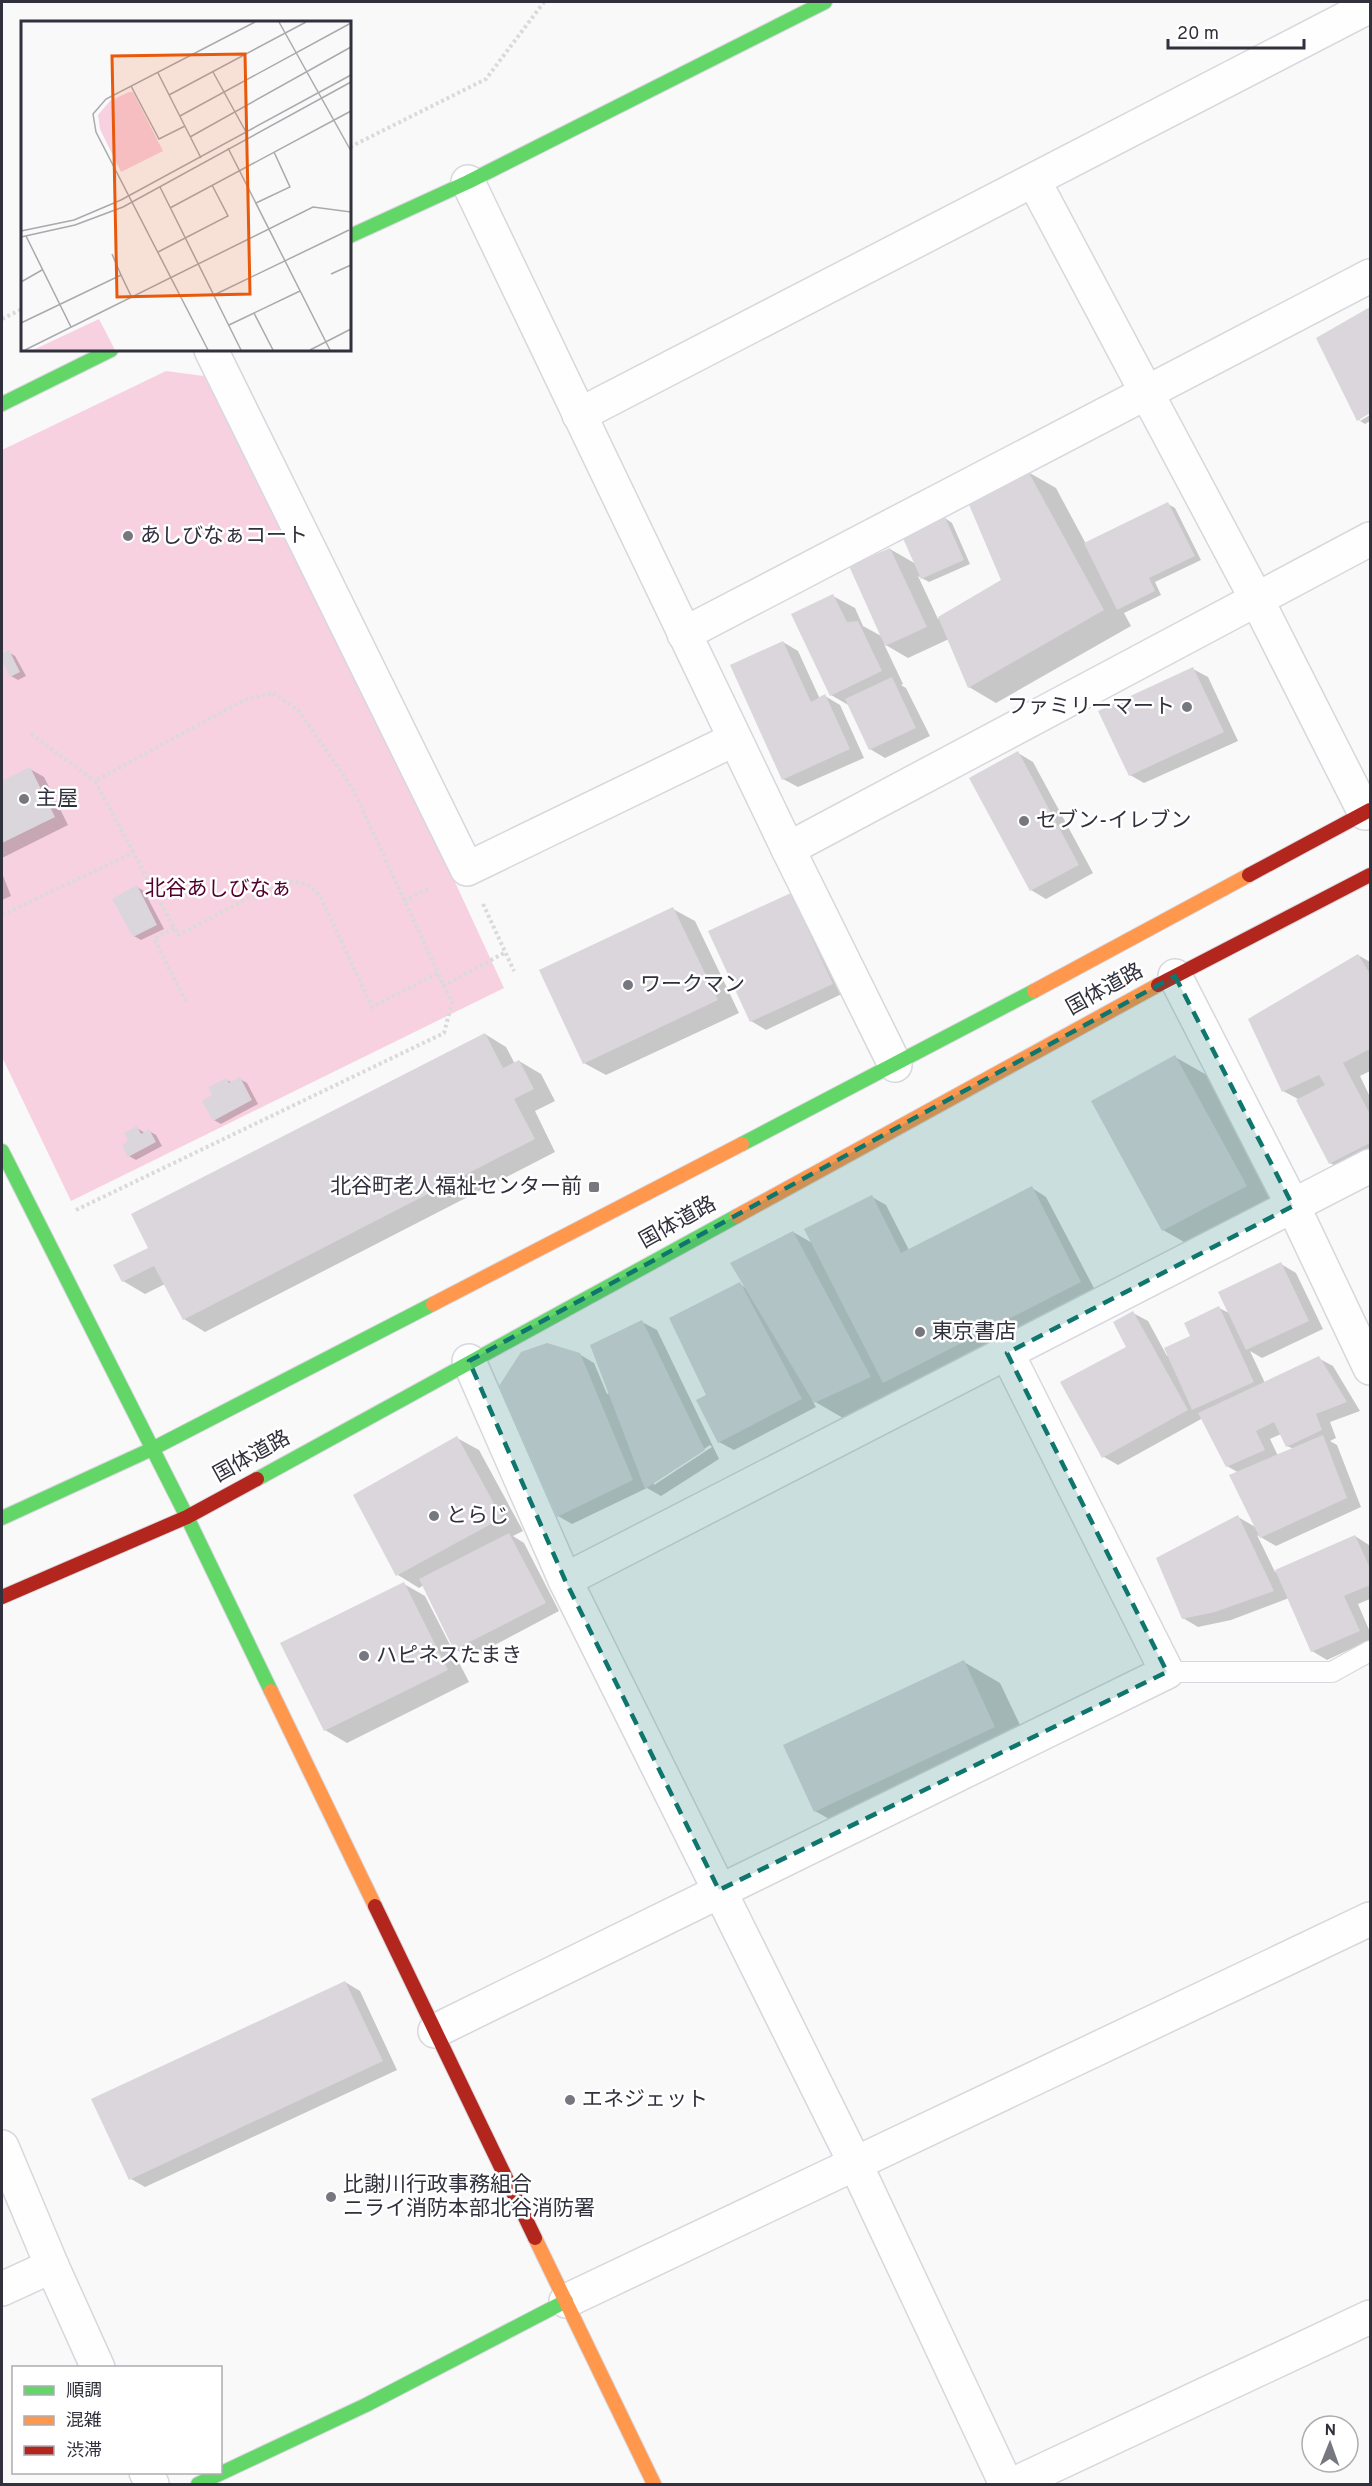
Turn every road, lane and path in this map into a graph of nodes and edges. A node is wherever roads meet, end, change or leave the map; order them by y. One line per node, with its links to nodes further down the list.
1 (544, 2): 4 (path)
2 (825, 2): 6 (main road)
3 (1371, 6): 5 (street)
4 (351, 146)
5 (1034, 181): 13 (street); 15 (street)
6 (468, 182): 7 (main road); 15 (street)
7 (351, 236)
8 (1371, 276): 13 (street)
9 (21, 310): 10 (path)
10 (2, 319)
11 (109, 351): 14 (main road)
12 (211, 351): 25 (street)
13 (1148, 394): 17 (street); 18 (street)
14 (2, 404)
15 (579, 415): 18 (street)
16 (1371, 539): 17 (street)
17 (1257, 600): 22 (street); 23 (street)
18 (684, 634): 20 (street)
19 (31, 734): 21 (path)
20 (735, 739): 23 (street); 25 (street)
21 (95, 780): 24 (path); 31 (path)
22 (1368, 812): 35 (main road, 国体道路)
23 (788, 849): 35 (street)
24 (133, 853): 27 (path); 28 (path)
25 (467, 869): 29 (path)
26 (1371, 875): 32 (main road, 国体道路)
27 (2, 915)
28 (174, 928): 31 (path); 34 (path)
29 (506, 952): 30 (path); 33 (path)
30 (514, 971)
31 (438, 973): 33 (path)
32 (1176, 976): 38 (street); 41 (main road, 国体道路)
33 (443, 986): 39 (path)
34 (186, 1002)
35 (895, 1065): 43 (main road, 国体道路)
36 (2, 1151): 39 (main road)
37 (1371, 1166): 38 (street)
38 (1293, 1206): 40 (street); 42 (street)
39 (40, 1227): 43 (main road)
40 (1007, 1353): 46 (street); 49 (street)
41 (469, 1361): 44 (main road, 国体道路); 46 (street)
42 (1371, 1368)
43 (152, 1449): 44 (main road); 45 (main road, 国体道路)
44 (187, 1516): 47 (main road, 国体道路); 52 (main road)
45 (2, 1518)
46 (565, 1580): 50 (street)
47 (2, 1597)
48 (1371, 1652): 49 (lane)
49 (1167, 1672): 50 (street)
50 (719, 1890): 52 (street); 54 (street)
51 (1371, 1919): 54 (street)
52 (435, 2031): 57 (main road)
53 (2, 2147): 55 (street)
54 (855, 2163): 57 (street); 64 (street)
55 (52, 2266): 56 (street); 59 (street)
56 (2, 2289)
57 (566, 2301): 60 (main road); 63 (main road)
58 (1371, 2317): 65 (street)
59 (98, 2366)
60 (222, 2473)
61 (219, 2474): 62 (main road)
62 (198, 2484)
63 (654, 2484)
64 (1006, 2484)
65 (1014, 2484)

